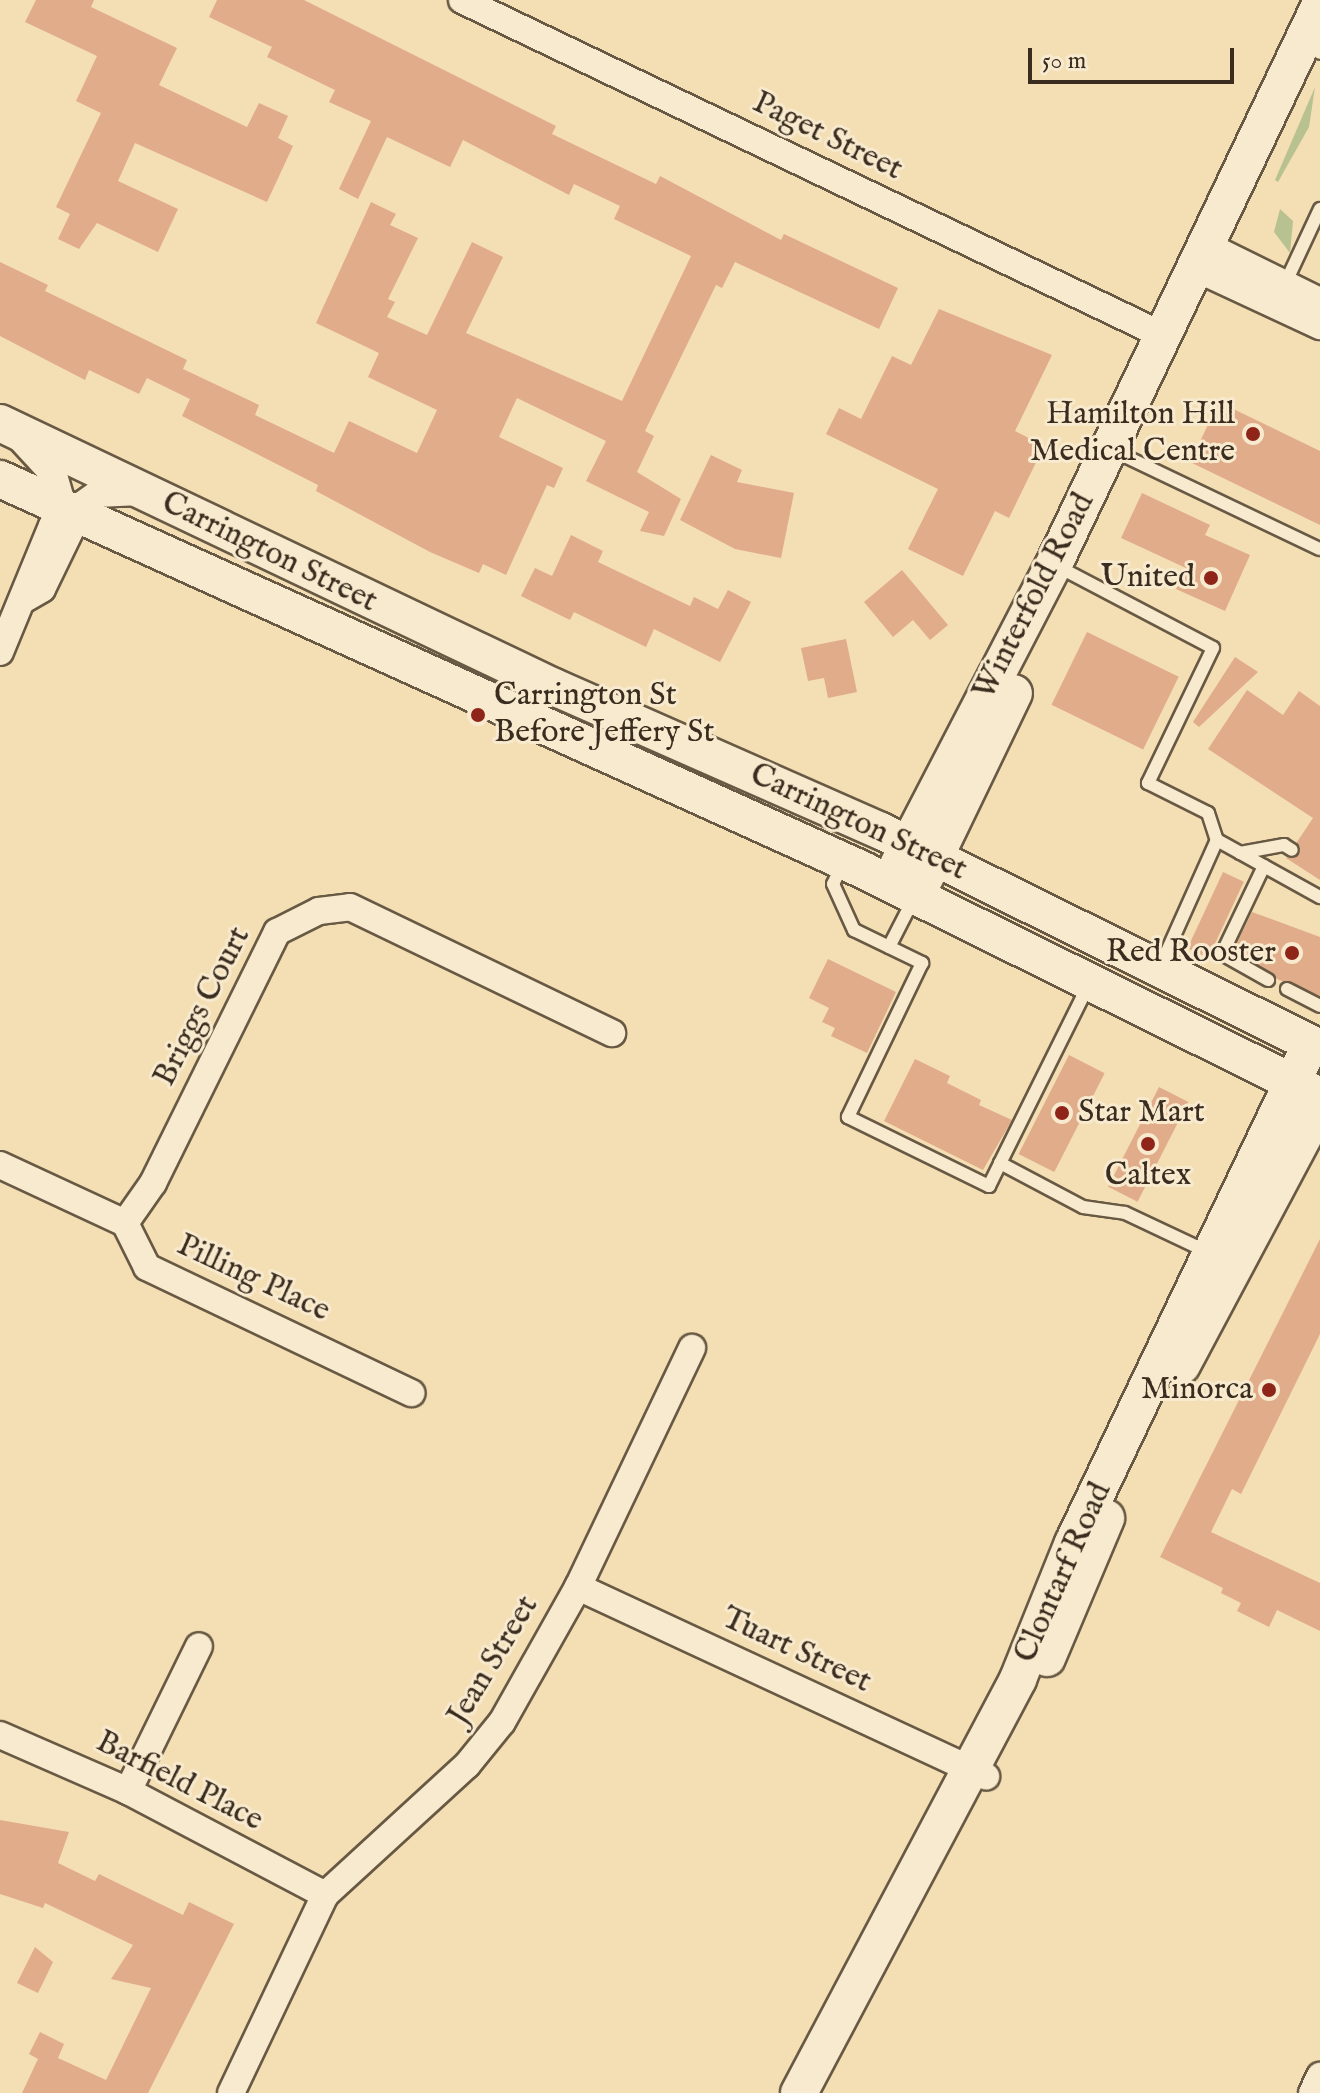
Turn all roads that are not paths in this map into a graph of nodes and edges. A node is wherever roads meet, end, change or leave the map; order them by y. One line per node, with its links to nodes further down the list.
1 (462, 0): 9 (street, Paget Street)
2 (1320, 5): 5 (main road, Winterfold Road)
3 (1320, 51): 5 (main road, Winterfold Road)
4 (1320, 209): 6 (lane)
5 (1211, 262): 6 (street); 8 (street); 9 (main road, Winterfold Road); 11 (main road, Winterfold Road)
6 (1285, 284): 7 (street)
7 (1320, 301)
8 (1320, 326)
9 (1162, 335): 11 (main road, Winterfold Road)
10 (6, 425): 13 (main road, Carrington Street); 14 (street)
11 (1118, 453): 15 (lane); 16 (main road, Winterfold Road)
12 (0, 479): 14 (main road, Carrington Street)
13 (142, 492): 14 (street); 20 (main road, Carrington Street)
14 (68, 515): 17 (street); 22 (main road, Carrington Street)
15 (1320, 549)
16 (1063, 568): 18 (lane); 20 (main road, Winterfold Road)
17 (0, 652)
18 (1217, 840): 21 (lane); 27 (lane)
19 (1292, 850): 21 (lane)
20 (921, 851): 24 (main road, Winterfold Road); 27 (main road, Carrington Street)
21 (1240, 853): 23 (lane)
22 (844, 861): 24 (main road, Carrington Street); 26 (lane)
23 (1264, 866): 25 (lane); 28 (lane)
24 (902, 889): 26 (lane); 29 (main road, Carrington Street)
25 (1320, 897)
26 (889, 947): 36 (lane)
27 (1159, 968): 33 (main road, Carrington Street)
28 (1268, 980)
29 (1089, 983): 34 (main road, Carrington Street); 36 (lane)
30 (1287, 989): 31 (lane)
31 (1320, 1006)
32 (612, 1033): 38 (street, Briggs Court)
33 (1316, 1046): 34 (main road, Clontarf Road)
34 (1306, 1089): 39 (main road, Clontarf Road)
35 (1320, 1105): 45 (main road, Clontarf Road)
36 (1000, 1163): 39 (lane)
37 (0, 1165): 38 (street)
38 (125, 1223): 41 (street, Pilling Place)
39 (1211, 1253): 45 (main road, Clontarf Road)
40 (692, 1348): 42 (street, Jean Street)
41 (411, 1393)
42 (578, 1587): 45 (street, Tuart Street); 47 (street, Jean Street)
43 (199, 1646): 46 (street)
44 (0, 1735): 46 (street, Barfield Place)
45 (979, 1773): 50 (main road, Clontarf Road); 51 (main road, Clontarf Road)
46 (128, 1791): 47 (street, Barfield Place)
47 (325, 1895): 49 (street, Jean Street)
48 (1320, 2076): 52 (street)
49 (231, 2093)
50 (799, 2093)
51 (818, 2093)
52 (1312, 2093)

